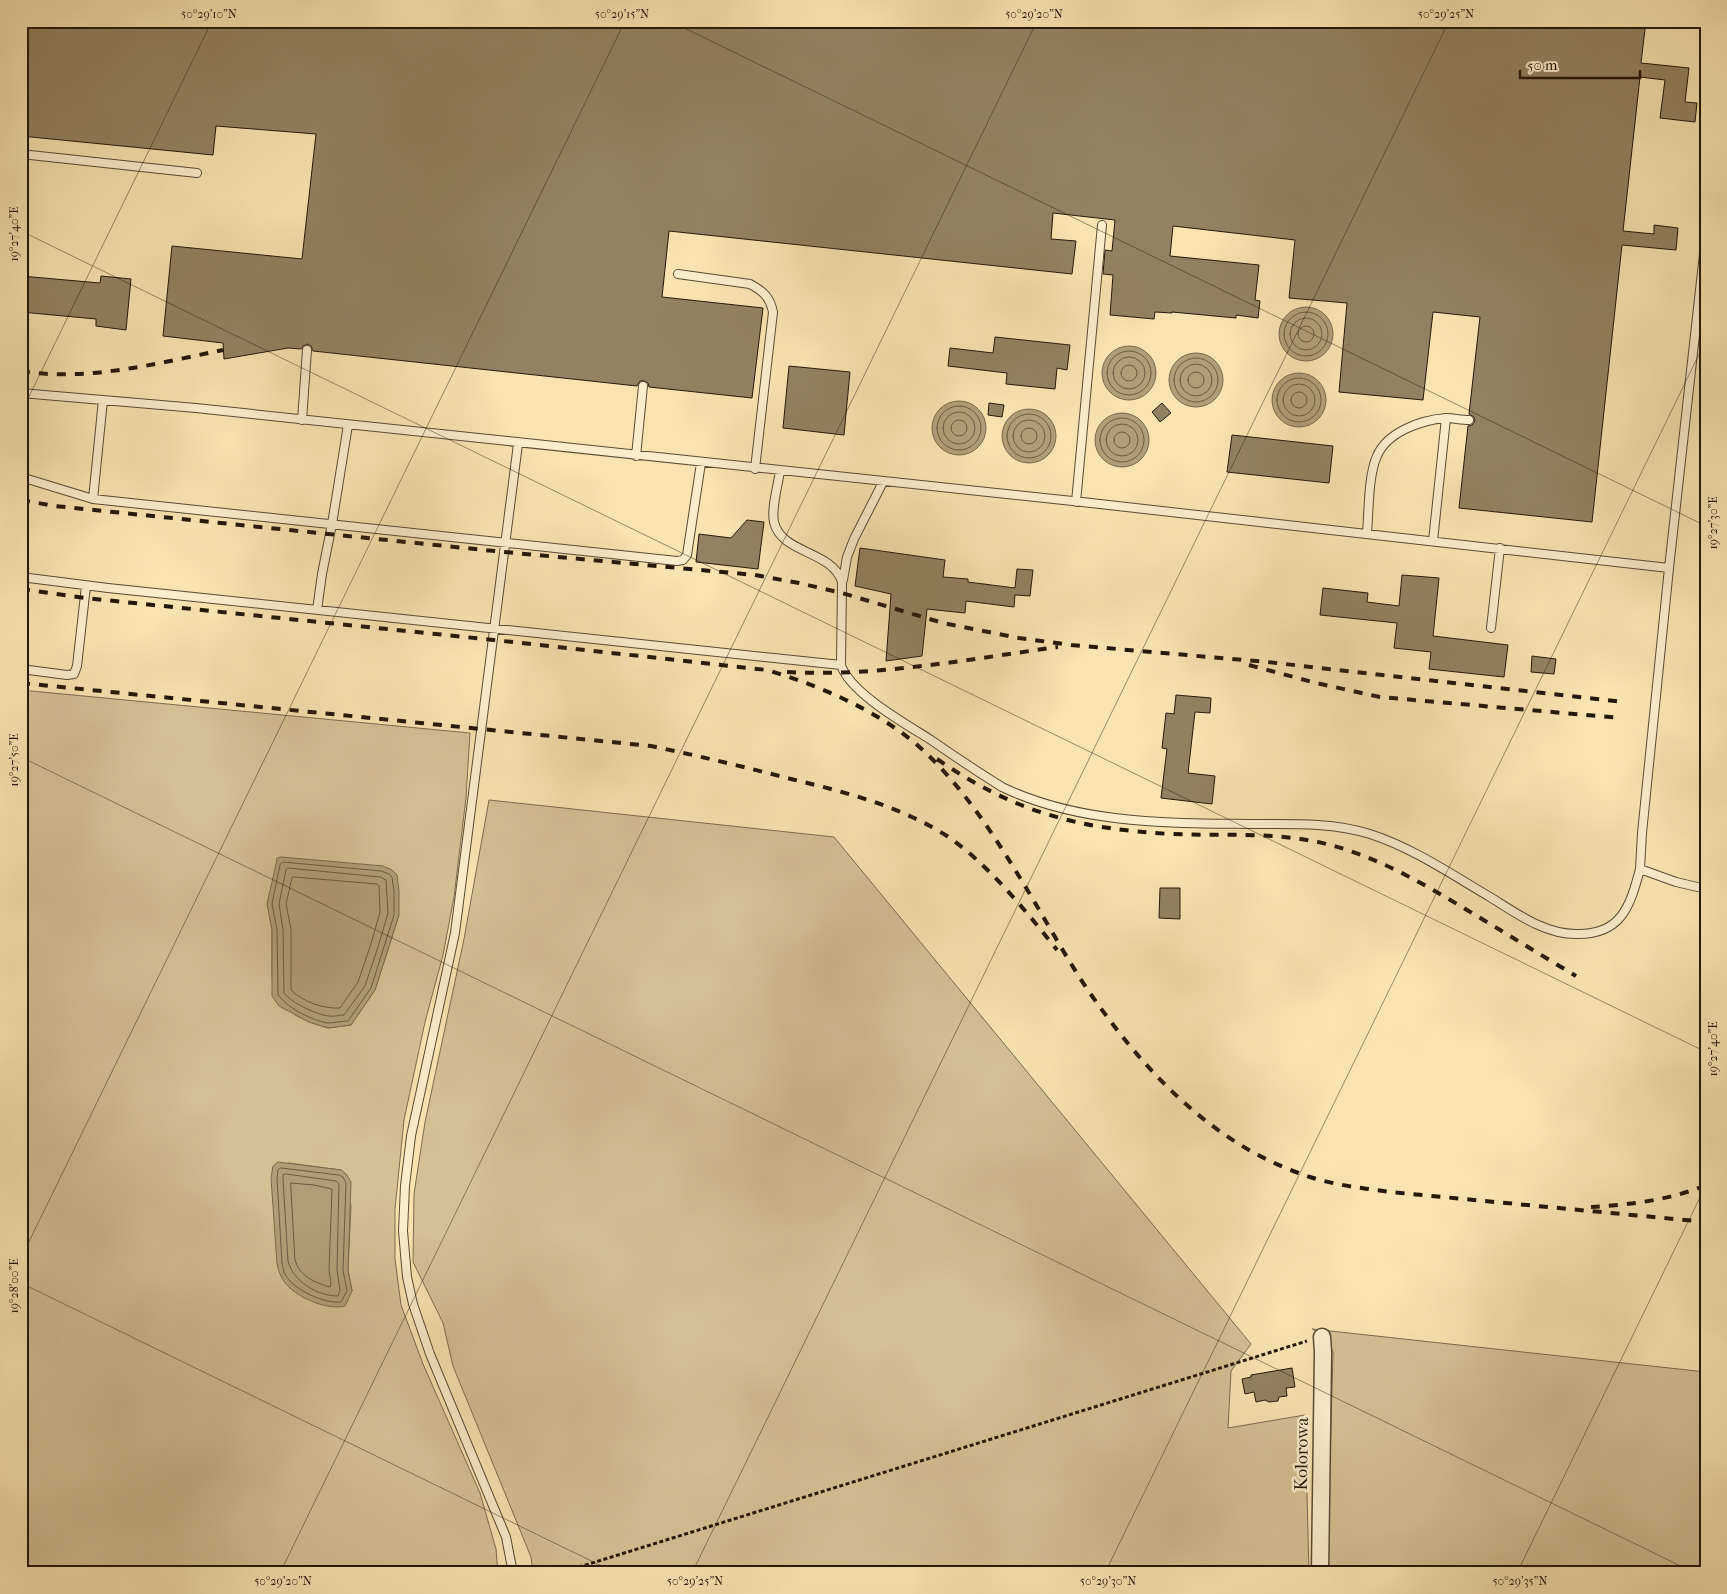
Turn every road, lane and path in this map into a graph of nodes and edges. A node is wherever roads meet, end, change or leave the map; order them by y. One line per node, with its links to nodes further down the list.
1 (21, 154): 2 (lane)
2 (197, 173)
3 (1102, 226): 23 (lane)
4 (1706, 236): 6 (lane)
5 (678, 274): 18 (lane)
6 (1702, 298): 29 (lane)
7 (307, 350): 12 (lane)
8 (643, 386): 16 (lane)
9 (21, 393): 10 (lane)
10 (103, 400): 12 (lane); 22 (lane)
11 (1446, 418): 13 (lane); 25 (lane); 26 (lane)
12 (302, 420): 14 (lane)
13 (1469, 420)
14 (348, 425): 15 (lane); 24 (lane)
15 (518, 444): 16 (lane); 27 (lane)
16 (636, 456): 17 (lane)
17 (701, 463): 18 (lane); 27 (lane)
18 (755, 469): 19 (lane)
19 (780, 471): 21 (lane); 31 (lane)
20 (21, 478): 22 (lane)
21 (883, 482): 23 (lane); 31 (lane)
22 (93, 499): 24 (lane)
23 (1076, 502): 25 (lane)
24 (332, 524): 27 (lane); 33 (lane)
25 (1367, 533): 26 (lane)
26 (1433, 540): 28 (lane)
27 (506, 542): 34 (lane)
28 (1500, 548): 29 (lane); 35 (lane)
29 (1669, 568): 38 (lane)
30 (21, 577): 32 (lane)
31 (842, 582): 36 (lane)
32 (86, 586): 33 (lane); 37 (lane)
33 (317, 610): 34 (lane)
34 (494, 628): 36 (lane); 41 (lane)
35 (1491, 628)
36 (841, 664): 38 (lane)
37 (21, 669)
38 (1640, 870): 39 (lane)
39 (1706, 889)
40 (1322, 1336): 42 (path); 43 (street, Kolorowa)
41 (513, 1573)
42 (560, 1573)
43 (1320, 1573)

